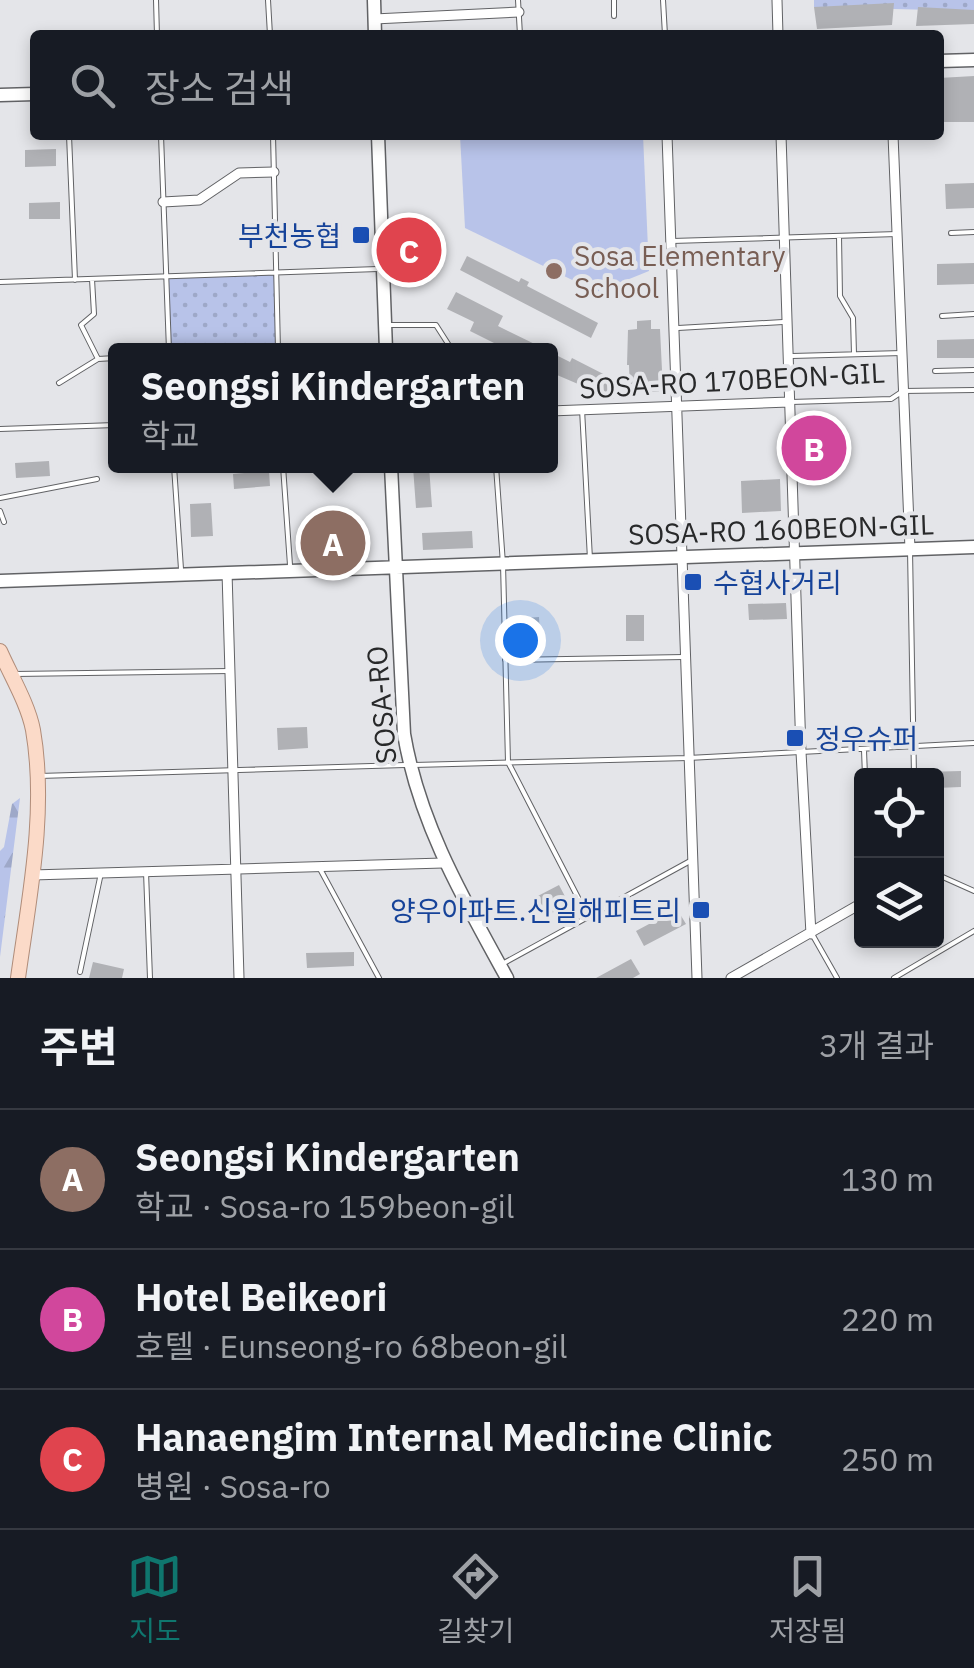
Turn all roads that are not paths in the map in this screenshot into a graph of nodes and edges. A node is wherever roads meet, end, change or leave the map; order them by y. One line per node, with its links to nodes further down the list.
1 (156, 0): 11 (lane)
2 (268, 0): 12 (lane)
3 (374, 0): 10 (street)
4 (518, 0): 8 (lane)
5 (614, 0): 9 (lane)
6 (664, 0): 15 (lane)
7 (777, 0): 16 (street)
8 (519, 12): 10 (street); 14 (lane)
9 (614, 16)
10 (374, 19): 13 (street)
11 (157, 30)
12 (270, 30)
13 (375, 30)
14 (520, 30)
15 (664, 30)
16 (778, 30)
17 (974, 60): 18 (street)
18 (944, 62)
19 (30, 94): 20 (street)
20 (0, 96)
21 (68, 140): 40 (lane)
22 (161, 140): 29 (lane)
23 (273, 140): 28 (lane)
24 (378, 140): 36 (street)
25 (668, 140): 35 (street)
26 (781, 140): 34 (street)
27 (894, 140): 31 (street)
28 (274, 172): 29 (street); 37 (lane)
29 (164, 202): 38 (lane)
30 (974, 232): 32 (lane)
31 (898, 234): 33 (lane); 51 (street)
32 (951, 234)
33 (839, 236): 34 (lane); 52 (lane)
34 (784, 238): 35 (lane); 44 (street)
35 (670, 242): 46 (street)
36 (383, 269): 37 (lane); 45 (street)
37 (276, 272): 38 (lane); 48 (lane)
38 (166, 276): 39 (lane); 47 (lane)
39 (92, 279): 40 (lane); 55 (lane)
40 (76, 280): 41 (lane)
41 (0, 282)
42 (974, 314): 43 (lane)
43 (942, 316)
44 (787, 322): 46 (lane); 53 (street)
45 (385, 326): 49 (street); 50 (lane)
46 (673, 328): 62 (street)
47 (169, 343)
48 (278, 343)
49 (386, 343)
50 (448, 343)
51 (902, 352): 52 (lane); 60 (street)
52 (854, 354): 53 (lane)
53 (788, 356): 61 (street)
54 (108, 358): 55 (lane)
55 (98, 359): 58 (lane)
56 (974, 370): 57 (lane)
57 (935, 371)
58 (59, 383)
59 (974, 390): 60 (lane, SOSA-RO 170BEON-GIL)
60 (904, 392): 61 (lane, SOSA-RO 170BEON-GIL); 76 (street)
61 (789, 402): 62 (street, SOSA-RO 170BEON-GIL); 77 (street)
62 (676, 406): 63 (street, SOSA-RO 170BEON-GIL); 78 (street)
63 (582, 409): 64 (street, SOSA-RO 170BEON-GIL); 79 (lane, SOSA-RO 160BEON-GIL)
64 (558, 410)
65 (108, 425): 66 (lane)
66 (0, 429)
67 (174, 473): 84 (lane)
68 (283, 473): 82 (lane)
69 (391, 473): 81 (street, SOSA-RO)
70 (496, 473): 80 (lane)
71 (96, 479): 72 (lane)
72 (0, 498)
73 (0, 512): 74 (lane)
74 (4, 522)
75 (974, 547): 76 (street, SOSA-RO 160BEON-GIL)
76 (910, 549): 77 (street, SOSA-RO 160BEON-GIL); 92 (lane)
77 (796, 554): 78 (street, SOSA-RO 160BEON-GIL); 94 (street)
78 (682, 558): 79 (street, SOSA-RO 160BEON-GIL); 87 (street)
79 (590, 562): 80 (street, SOSA-RO 160BEON-GIL)
80 (502, 564): 81 (street, SOSA-RO 160BEON-GIL); 88 (lane)
81 (397, 566): 82 (street, SOSA-RO 160BEON-GIL); 97 (street, SOSA-RO)
82 (290, 570): 83 (street, SOSA-RO 160BEON-GIL)
83 (227, 572): 84 (street, SOSA-RO 160BEON-GIL); 89 (street)
84 (181, 574): 85 (street, SOSA-RO 160BEON-GIL)
85 (0, 581)
86 (0, 652): 90 (main road)
87 (684, 656): 88 (lane); 95 (street)
88 (505, 660): 96 (lane)
89 (230, 671): 90 (lane); 100 (street)
90 (10, 674): 101 (main road)
91 (974, 743): 92 (lane)
92 (912, 746): 93 (lane); 99 (lane)
93 (864, 748): 94 (lane); 98 (lane)
94 (801, 752): 95 (lane); 114 (street)
95 (688, 758): 96 (lane); 102 (street)
96 (508, 762): 97 (lane); 112 (lane)
97 (410, 765): 100 (lane); 103 (street, SOSA-RO)
98 (865, 768)
99 (913, 768)
100 (233, 770): 101 (lane); 105 (street)
101 (38, 776): 108 (main road)
102 (692, 860): 112 (lane); 121 (street)
103 (444, 863): 104 (street); 116 (street, SOSA-RO)
104 (319, 866): 105 (street); 120 (lane)
105 (236, 869): 106 (street); 119 (street)
106 (146, 872): 107 (street); 118 (lane)
107 (101, 873): 108 (street); 115 (lane)
108 (32, 875): 117 (main road)
109 (944, 878): 110 (lane)
110 (974, 891)
111 (854, 908): 114 (street)
112 (588, 917): 116 (lane)
113 (974, 931): 124 (lane)
114 (812, 934): 122 (street); 123 (lane)
115 (80, 972)
116 (504, 972)
117 (18, 978)
118 (150, 978)
119 (240, 978)
120 (379, 978)
121 (697, 978)
122 (731, 978)
123 (837, 978)
124 (894, 978)

